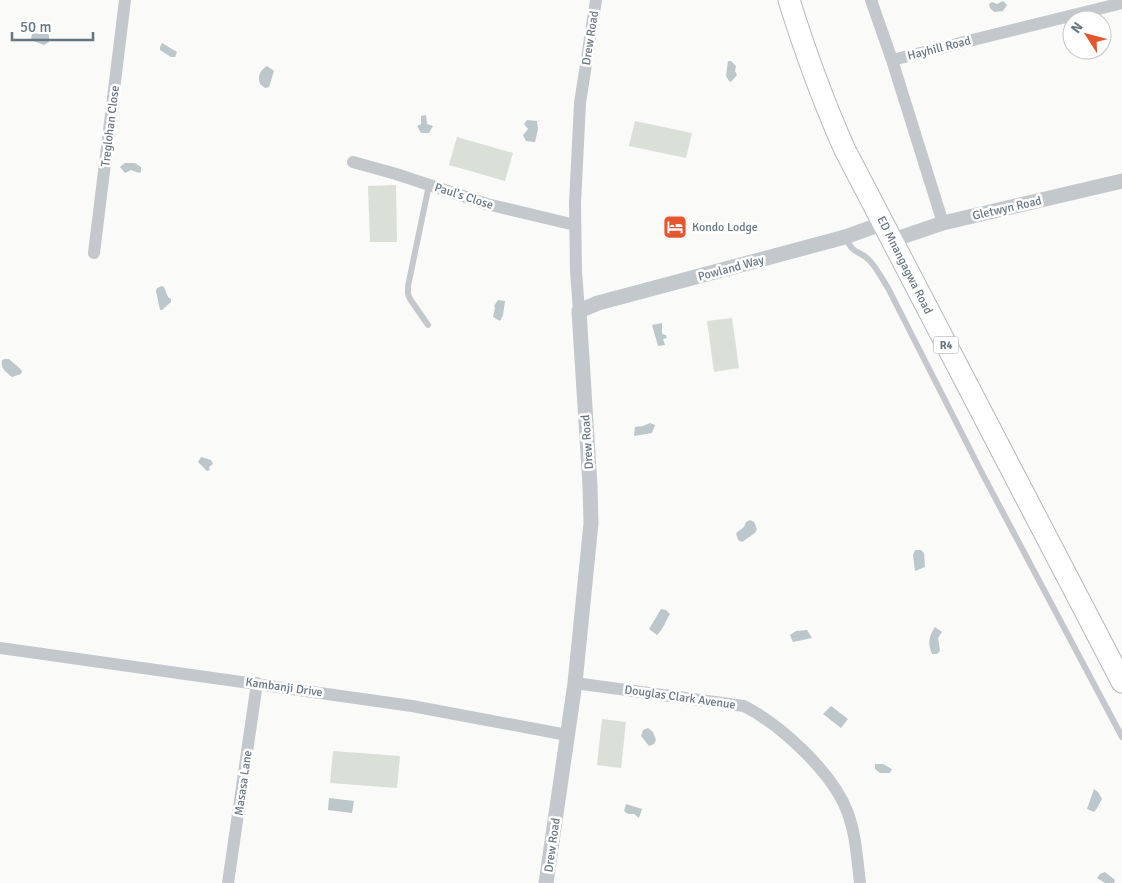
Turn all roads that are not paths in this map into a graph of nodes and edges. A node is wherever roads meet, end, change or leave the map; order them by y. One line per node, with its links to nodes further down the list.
1 (125, 0): 14 (street, Treglohan Close)
2 (596, 0): 11 (street, Drew Road)
3 (789, 0): 12 (highway, ED Mnangagwa Road / R4)
4 (871, 0): 6 (street)
5 (1122, 3): 6 (street, Hayhill Road)
6 (892, 60): 10 (street, Hayhill Road)
7 (353, 162): 9 (street, Paul's Close)
8 (1122, 181): 10 (street, Gletwyn Road)
9 (429, 185): 11 (street, Paul's Close); 16 (lane)
10 (943, 223): 12 (street, Gletwyn Road)
11 (575, 226): 15 (street, Drew Road)
12 (888, 232): 13 (street, Powland Way); 18 (highway, ED Mnangagwa Road / R4)
13 (846, 238): 15 (street, Powland Way); 22 (lane)
14 (94, 253)
15 (579, 311): 20 (street, Drew Road)
16 (428, 325)
17 (0, 648): 19 (street, Kambanji Drive)
18 (1122, 682)
19 (257, 683): 21 (street, Kambanji Drive); 23 (street, Masasa Lane)
20 (575, 683): 21 (street, Drew Road); 25 (street, Douglas Clark Avenue)
21 (567, 734): 24 (street, Drew Road)
22 (1122, 737)
23 (228, 883)
24 (546, 883)
25 (860, 883)

